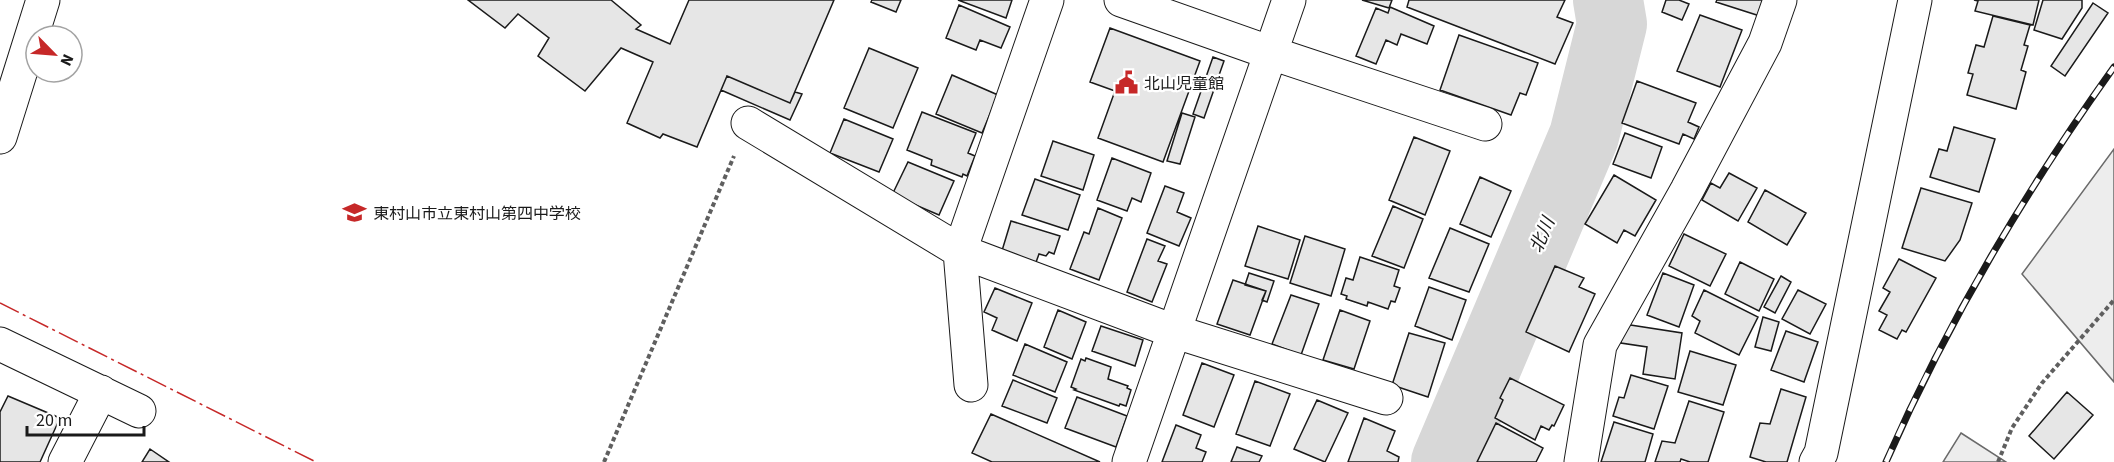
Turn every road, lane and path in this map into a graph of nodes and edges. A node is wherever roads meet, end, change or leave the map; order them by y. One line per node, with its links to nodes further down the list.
1 (43, 0): 10 (street)
2 (1047, 0): 11 (street)
3 (1121, 0): 7 (street)
4 (1288, 0): 7 (street)
5 (1780, 0): 22 (street)
6 (1915, 0): 23 (street)
7 (1271, 53): 9 (street); 13 (street)
8 (748, 123): 11 (street); 20 (path)
9 (1485, 124)
10 (0, 137)
11 (960, 251): 13 (street); 15 (street)
12 (2114, 300): 24 (path)
13 (1173, 332): 17 (street); 21 (street)
14 (0, 344): 16 (street)
15 (971, 385)
16 (102, 392): 18 (street); 19 (street)
17 (1386, 398)
18 (139, 411)
19 (65, 462)
20 (604, 462)
21 (1129, 462)
22 (1581, 462)
23 (1816, 462)
24 (1998, 462)

